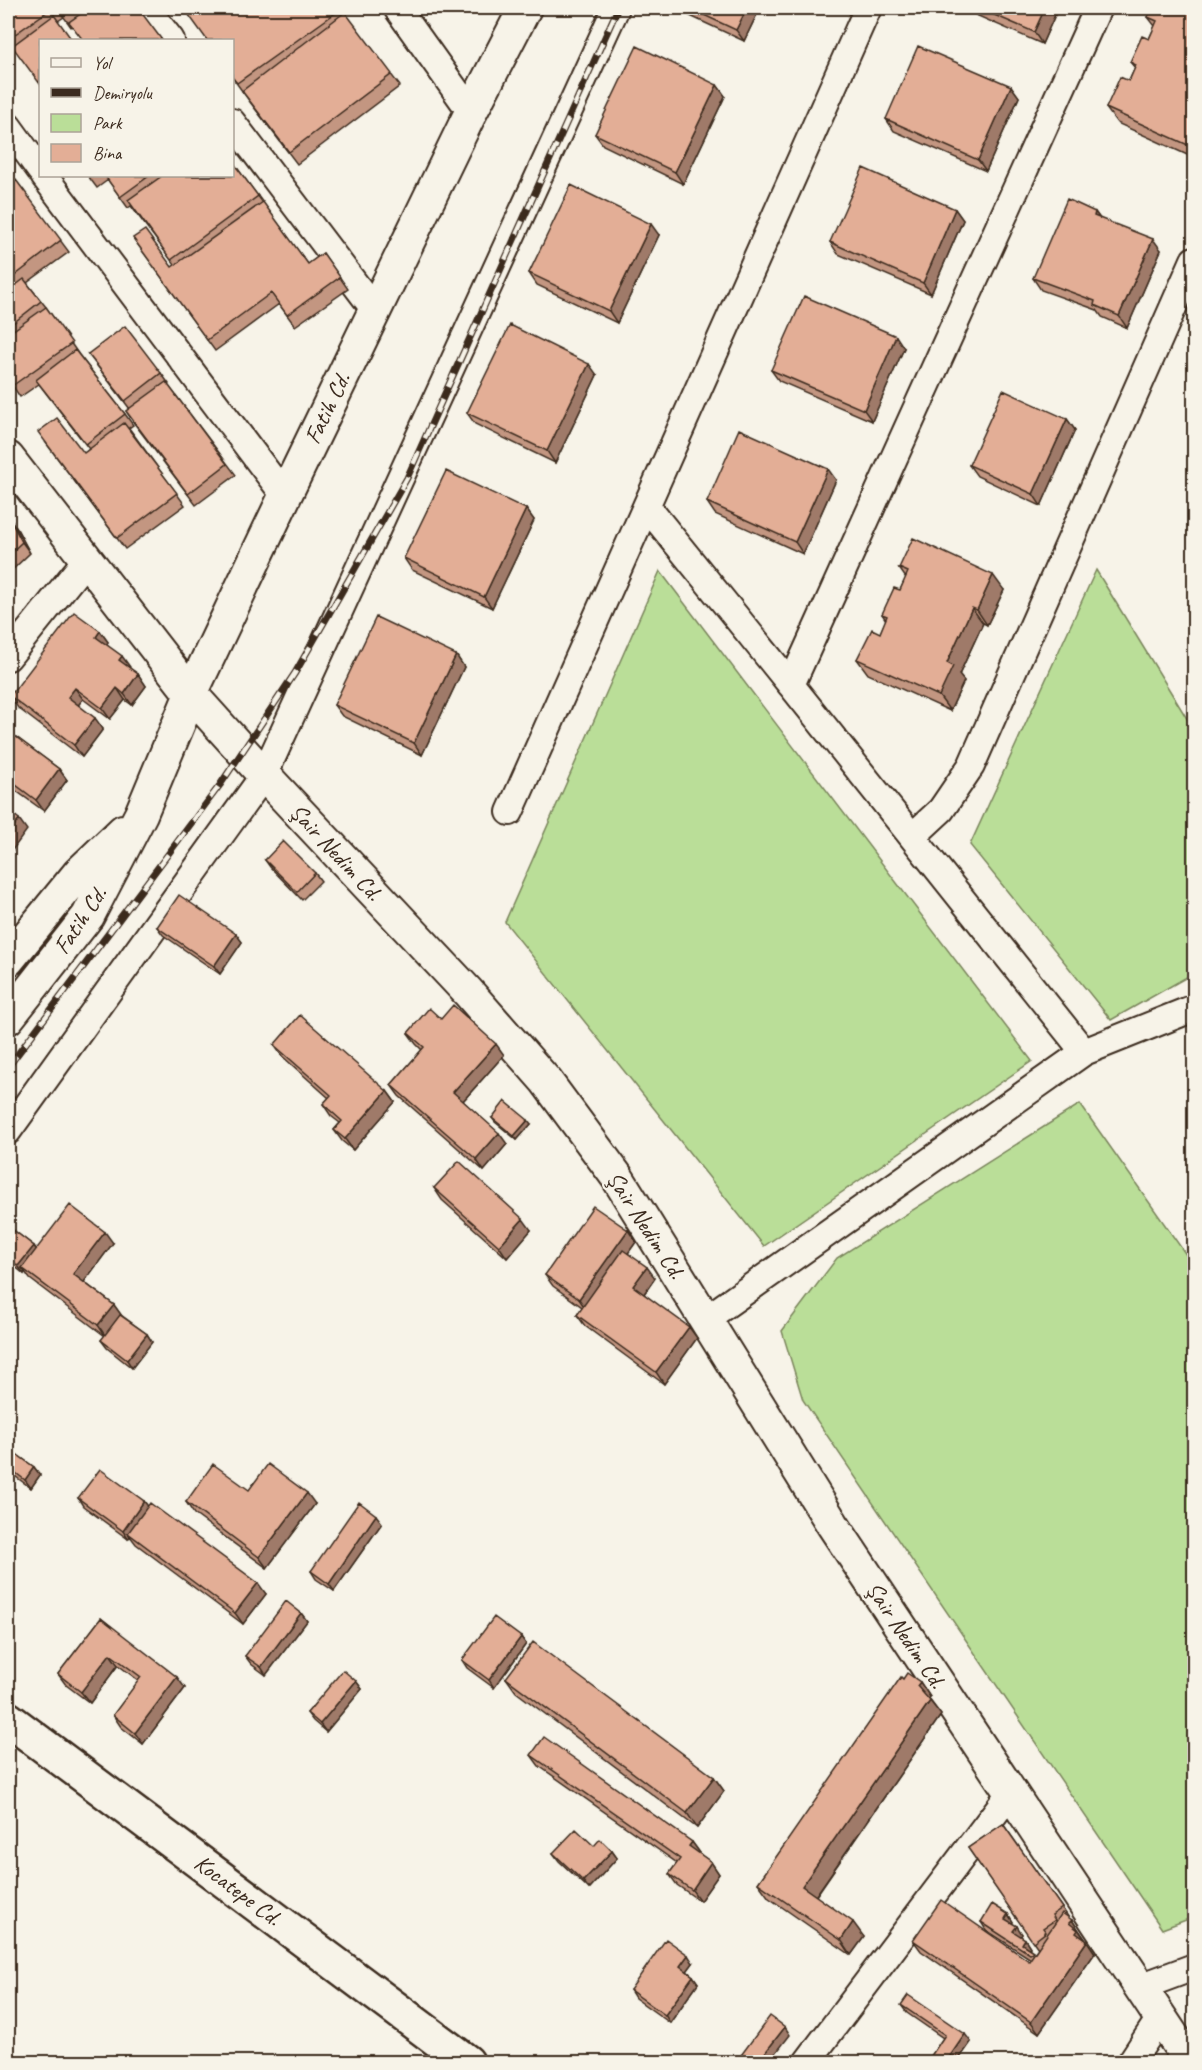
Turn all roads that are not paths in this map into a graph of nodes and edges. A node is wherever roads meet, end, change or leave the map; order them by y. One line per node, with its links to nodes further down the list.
1 (146, 8): 7 (street)
2 (397, 8): 8 (street)
3 (525, 8): 8 (street, Fatih Cd.)
4 (616, 8): 22 (street)
5 (868, 8): 17 (street)
6 (1098, 8): 20 (street)
7 (170, 39)
8 (471, 112): 14 (street, Fatih Cd.)
9 (234, 125): 14 (street)
10 (8, 126): 11 (street)
11 (39, 169)
12 (45, 177): 16 (street)
13 (1194, 260): 25 (street)
14 (374, 309): 16 (street, Fatih Cd.)
15 (8, 458): 18 (street, Şair Nedim Cd.)
16 (285, 496): 21 (street, Fatih Cd.)
17 (648, 508): 20 (street); 23 (street)
18 (86, 560): 19 (street); 21 (street, Şair Nedim Cd.)
19 (8, 657)
20 (791, 685): 25 (street)
21 (191, 694): 22 (street, Şair Nedim Cd.); 24 (street, Fatih Cd.)
22 (264, 775): 30 (street); 31 (street, Şair Nedim Cd.)
23 (510, 813)
24 (141, 814): 26 (street, Fatih Cd.); 28 (street, Fatih Cd.)
25 (913, 836): 29 (street)
26 (8, 960)
27 (1194, 1008): 29 (street)
28 (8, 1018)
29 (1084, 1052): 31 (street)
30 (8, 1131)
31 (706, 1319): 33 (street, Şair Nedim Cd.)
32 (8, 1719): 37 (main road, Kocatepe Cd.)
33 (1011, 1792): 35 (street, Şair Nedim Cd.); 38 (street)
34 (1194, 1967): 35 (street)
35 (1140, 1987): 36 (street, Şair Nedim Cd.)
36 (1160, 2018): 39 (street); 40 (street, Şair Nedim Cd.)
37 (467, 2062)
38 (807, 2062)
39 (1131, 2062)
40 (1190, 2062)

